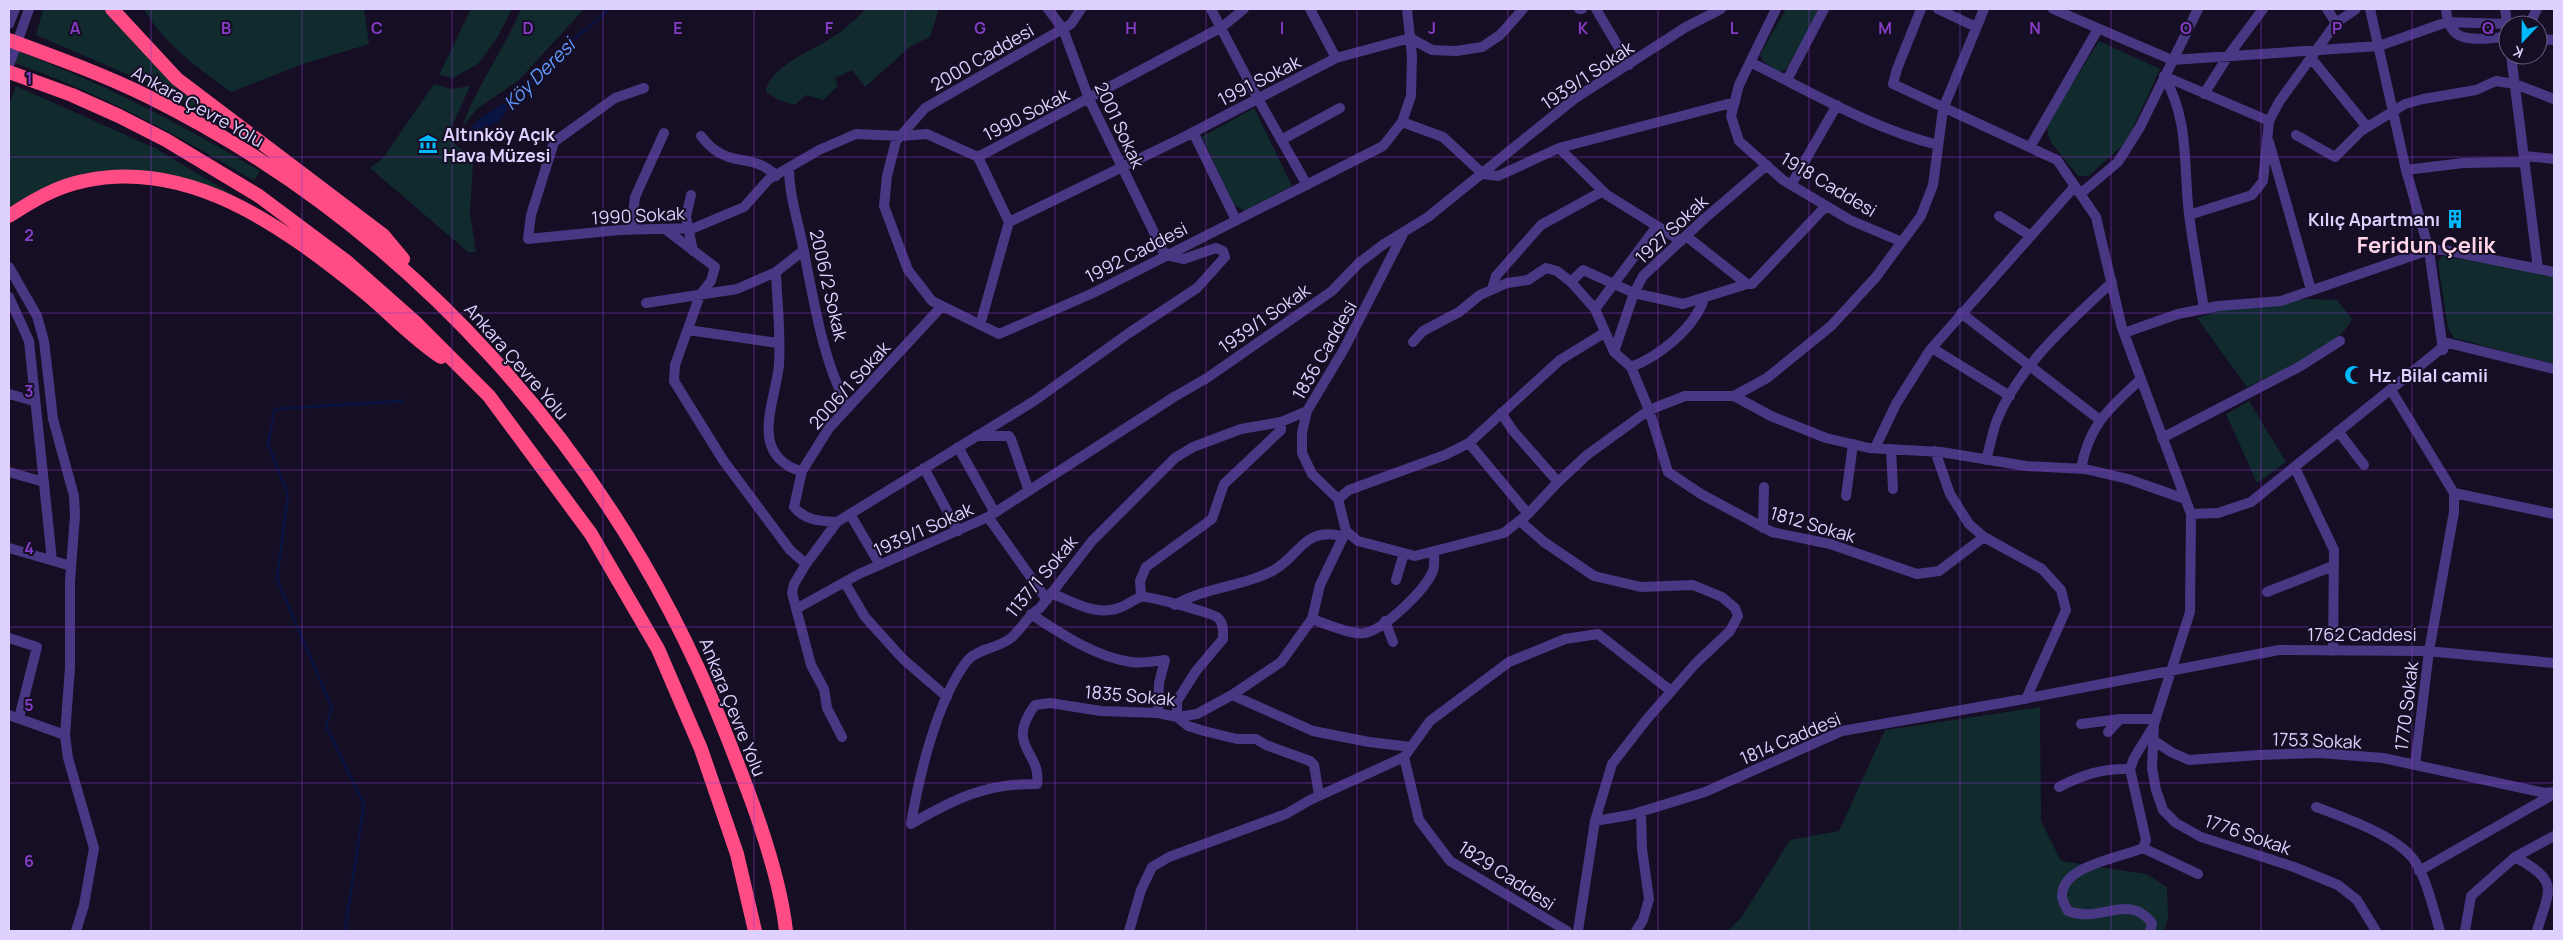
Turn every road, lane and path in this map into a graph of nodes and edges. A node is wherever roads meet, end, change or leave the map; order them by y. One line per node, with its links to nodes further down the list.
1 (112, 9): 112 (highway)
2 (1048, 9): 31 (street, 2001 Sokak)
3 (1081, 9): 31 (street, 2000 Caddesi)
4 (1211, 9): 29 (street)
5 (1244, 9): 29 (street, 1990 Sokak)
6 (1310, 9): 39 (street)
7 (1407, 9): 34 (street, 1992 Caddesi)
8 (1521, 9): 34 (street)
9 (1596, 9): 43 (street)
10 (1721, 9): 43 (street, 1939/1 Sokak)
11 (1776, 9): 41 (street, 1918 Caddesi)
12 (1824, 9): 47 (street)
13 (1921, 9): 57 (street)
14 (1938, 9): 30 (street)
15 (1984, 9): 30 (street)
16 (2053, 9): 32 (street)
17 (2198, 9): 40 (street)
18 (2264, 9): 38 (street)
19 (2327, 9): 26 (street)
20 (2356, 9): 26 (street)
21 (2370, 9): 36 (street)
22 (2446, 9): 25 (street)
23 (14, 10): 27 (street)
24 (28, 13): 42 (street)
25 (2447, 22): 28 (street); 33 (street); 36 (street)
26 (2336, 23): 37 (street)
27 (9, 24)
28 (2498, 26)
29 (1222, 27): 51 (street); 53 (street, 1990 Sokak)
30 (1976, 27): 57 (street)
31 (1063, 28): 53 (street, 2001 Sokak); 66 (street, 2000 Caddesi)
32 (2098, 29): 40 (street); 70 (street)
33 (2498, 37)
34 (1410, 38): 39 (street, 1991 Sokak); 60 (street, 1992 Caddesi)
35 (9, 40): 112 (highway, Ankara Çevre Yolu)
36 (2379, 46): 37 (street); 58 (street)
37 (2314, 54): 38 (street); 59 (street); 61 (street)
38 (2228, 56): 40 (street); 50 (street)
39 (1336, 58): 51 (street, 1991 Sokak)
40 (2172, 60): 46 (street)
41 (1750, 62): 47 (street); 54 (street, 1918 Caddesi)
42 (9, 65)
43 (1629, 65): 79 (street, 1939/1 Sokak)
44 (2512, 65): 48 (street)
45 (9, 72): 137 (highway)
46 (2164, 76): 50 (street); 83 (street); 87 (street)
47 (1787, 80): 55 (street)
48 (2515, 84): 52 (street); 58 (street); 73 (street)
49 (644, 88): 95 (street, 1990 Sokak)
50 (2204, 94): 59 (street)
51 (1258, 99): 62 (street, 1991 Sokak); 68 (street)
52 (2554, 99)
53 (1088, 100): 72 (street, 1990 Sokak); 76 (street, 2001 Sokak)
54 (1735, 102): 71 (street); 75 (street, 1918 Caddesi)
55 (1837, 105): 69 (street); 82 (street)
56 (1340, 108): 68 (street)
57 (1943, 109): 69 (street); 70 (street)
58 (2394, 113): 61 (street); 78 (street)
59 (2270, 121): 67 (street)
60 (1402, 122): 79 (street); 81 (street, 1992 Caddesi)
61 (2367, 127): 64 (street)
62 (1193, 132): 76 (street, 1991 Sokak); 90 (street)
63 (664, 133): 95 (street)
64 (2296, 135)
65 (701, 136): 80 (street)
66 (901, 136): 72 (street, 1990 Sokak); 77 (street, 1990 Sokak); 120 (street, 1992 Caddesi)
67 (2268, 136): 87 (street); 114 (street)
68 (1281, 140): 81 (street)
69 (1938, 144): 99 (street)
70 (2030, 147): 83 (street)
71 (1559, 148): 79 (street); 84 (street)
72 (978, 157): 91 (street)
73 (2525, 159): 74 (street); 78 (street); 105 (street)
74 (2554, 159)
75 (1767, 165): 82 (street, 1918 Caddesi); 98 (street, 1927 Sokak)
76 (1122, 167): 91 (street, 1991 Sokak); 103 (street, 2001 Sokak)
77 (789, 168): 80 (street, 1990 Sokak); 100 (street, 2006/2 Sokak)
78 (2406, 170): 101 (street)
79 (1483, 174): 96 (street, 1939/1 Sokak)
80 (776, 176): 93 (street, 1990 Sokak)
81 (1307, 185): 90 (street, 1992 Caddesi)
82 (1792, 185): 86 (street, 1918 Caddesi)
83 (2077, 190): 97 (street); 109 (street)
84 (1603, 192): 92 (street); 113 (street)
85 (691, 195): 93 (street)
86 (1826, 206): 99 (street, 1918 Caddesi); 111 (street)
87 (2190, 215): 122 (street)
88 (9, 216): 137 (highway)
89 (1999, 216): 97 (street)
90 (1236, 220): 103 (street, 1992 Caddesi)
91 (1009, 222): 124 (street)
92 (1656, 226): 98 (street); 110 (street)
93 (688, 228): 94 (street, 1990 Sokak); 102 (street)
94 (665, 229): 95 (street, 1990 Sokak); 102 (street)
95 (631, 230)
96 (1404, 232): 146 (street, 1836 Caddesi); 170 (street, 1939/1 Sokak)
97 (2031, 236): 123 (street)
98 (1683, 238): 111 (street); 115 (street, 1927 Sokak)
99 (1902, 242): 141 (street)
100 (804, 250): 106 (street); 144 (street, 2006/2 Sokak)
101 (2428, 250): 105 (street); 114 (street); 132 (street)
102 (693, 251): 116 (street)
103 (1165, 255): 124 (street, 1992 Caddesi); 151 (street)
104 (9, 267): 192 (street)
105 (2538, 269): 107 (street)
106 (776, 272): 116 (street); 130 (street)
107 (2554, 272)
108 (1570, 282): 110 (street); 113 (street); 121 (street)
109 (2112, 282): 127 (street); 134 (street)
110 (1614, 284): 115 (street); 121 (street)
111 (1747, 284): 118 (street)
112 (424, 288): 243 (highway, Ankara Çevre Yolu)
113 (1492, 288): 129 (street)
114 (2311, 290): 122 (street)
115 (1634, 293): 118 (street); 133 (street, 1927 Sokak)
116 (700, 295): 119 (street); 125 (street)
117 (9, 297): 143 (street)
118 (1704, 299): 135 (street)
119 (646, 303)
120 (942, 306): 124 (street, 1992 Caddesi); 144 (street, 2006/1 Sokak)
121 (1595, 309): 126 (street)
122 (2204, 309): 127 (street)
123 (1961, 313): 131 (street); 134 (street)
124 (980, 325)
125 (688, 330): 130 (street); 190 (street)
126 (1604, 333): 133 (street); 147 (street)
127 (2124, 333): 138 (street)
128 (2340, 341): 152 (street)
129 (1413, 342)
130 (778, 343): 165 (street)
131 (1932, 348): 142 (street); 156 (street)
132 (2442, 350): 136 (street); 139 (street)
133 (1614, 352): 135 (street)
134 (2030, 366): 142 (street); 148 (street)
135 (1631, 367): 145 (street)
136 (2554, 369)
137 (464, 373): 242 (highway)
138 (2141, 379): 148 (street); 152 (street)
139 (2391, 390): 150 (street); 171 (street)
140 (9, 394): 143 (street)
141 (1734, 396): 145 (street); 154 (street)
142 (2010, 396): 159 (street)
143 (34, 401): 166 (street)
144 (849, 407): 165 (street, 2006/1 Sokak)
145 (1649, 410): 167 (street); 182 (street, 1812 Sokak)
146 (1307, 411): 149 (street, 1137/1 Sokak); 173 (street, 1836 Caddesi)
147 (1501, 414): 153 (street); 167 (street)
148 (2100, 420): 162 (street)
149 (1281, 422): 197 (street, 1137/1 Sokak); 198 (street)
150 (2338, 431): 160 (street); 163 (street)
151 (976, 436): 155 (street); 170 (street)
152 (2162, 438): 174 (street)
153 (1468, 443): 173 (street); 176 (street)
154 (1853, 444): 156 (street); 172 (street)
155 (958, 447): 161 (street); 179 (street)
156 (1876, 448): 157 (street)
157 (1891, 449): 158 (street); 169 (street)
158 (1935, 451): 159 (street); 185 (street)
159 (1986, 460): 162 (street)
160 (2364, 465)
161 (924, 468): 175 (street); 183 (street)
162 (2080, 468): 174 (street)
163 (2295, 468): 177 (street); 193 (street)
164 (9, 472): 166 (street)
165 (802, 472): 181 (street, 2006/1 Sokak)
166 (44, 482): 189 (street)
167 (1558, 482): 176 (street)
168 (1764, 486): 182 (street)
169 (1893, 489)
170 (1029, 491): 179 (street, 1939/1 Sokak)
171 (2454, 493): 178 (street); 207 (street, 1770 Sokak)
172 (1846, 496)
173 (1338, 499): 184 (street)
174 (2185, 499): 177 (street)
175 (850, 514): 181 (street); 191 (street)
176 (1528, 514): 180 (street)
177 (2190, 514): 209 (street)
178 (2554, 514)
179 (991, 515): 183 (street, 1939/1 Sokak); 197 (street)
180 (1520, 521): 187 (street); 210 (street)
181 (837, 522): 190 (street)
182 (1764, 528): 185 (street, 1812 Sokak)
183 (958, 531): 191 (street, 1939/1 Sokak)
184 (1344, 533): 188 (street); 199 (street); 202 (street, 1835 Sokak)
185 (1984, 538): 213 (street)
186 (9, 548): 189 (street)
187 (1434, 551): 188 (street); 203 (street)
188 (1404, 553): 194 (street)
189 (52, 560): 192 (street)
190 (806, 564): 200 (street)
191 (880, 565): 195 (street, 1939/1 Sokak)
192 (71, 566): 221 (street)
193 (2334, 566): 196 (street); 206 (street)
194 (1396, 580)
195 (845, 582): 200 (street, 1939/1 Sokak); 212 (street)
196 (2267, 592)
197 (1049, 596): 198 (street); 201 (street, 1137/1 Sokak)
198 (1141, 596): 199 (street)
199 (1175, 604): 216 (street)
200 (796, 609): 222 (street)
201 (1031, 614): 212 (street, 1137/1 Sokak); 214 (street)
202 (1312, 619): 203 (street); 211 (street, 1835 Sokak)
203 (1385, 621): 205 (street)
204 (9, 638): 215 (street)
205 (1393, 642)
206 (2333, 651): 207 (street, 1762 Caddesi); 209 (street, 1762 Caddesi)
207 (2430, 651): 208 (street, 1762 Caddesi); 226 (street, 1770 Sokak)
208 (2554, 663)
209 (2171, 670): 213 (street, 1814 Caddesi); 218 (street)
210 (1671, 691): 224 (street); 233 (street)
211 (1232, 695): 216 (street, 1835 Sokak); 224 (street)
212 (948, 696): 234 (street, 1137/1 Sokak)
213 (2026, 699): 232 (street, 1814 Caddesi)
214 (1158, 713): 216 (street, 1835 Sokak); 234 (street, 1835 Sokak)
215 (14, 717): 221 (street)
216 (1176, 717): 230 (street)
217 (2120, 719): 218 (street); 219 (street); 220 (street)
218 (2155, 722): 223 (street); 227 (street)
219 (2081, 724)
220 (2108, 732)
221 (65, 735): 241 (street)
222 (842, 737)
223 (2153, 740): 226 (street, 1753 Sokak); 249 (street, 1776 Sokak)
224 (1411, 747): 225 (street)
225 (1404, 757): 230 (street); 245 (street, 1829 Caddesi)
226 (2415, 765): 229 (street, 1753 Sokak)
227 (2130, 769): 228 (street); 236 (street)
228 (2059, 787)
229 (2554, 793): 238 (street)
230 (1319, 795): 244 (street)
231 (2316, 808): 238 (street)
232 (1641, 812): 233 (street, 1814 Caddesi); 247 (street)
233 (1595, 821): 246 (street)
234 (911, 824)
235 (2554, 836): 237 (street)
236 (2143, 848): 239 (street); 248 (street)
237 (2515, 857): 240 (street); 251 (street)
238 (2420, 871): 250 (street)
239 (2198, 874)
240 (2550, 888): 252 (street)
241 (76, 931)
242 (755, 931)
243 (786, 931)
244 (1129, 931)
245 (1567, 931)
246 (1578, 931)
247 (1636, 931)
248 (2150, 931)
249 (2376, 931)
250 (2440, 931)
251 (2465, 931)
252 (2538, 931)

